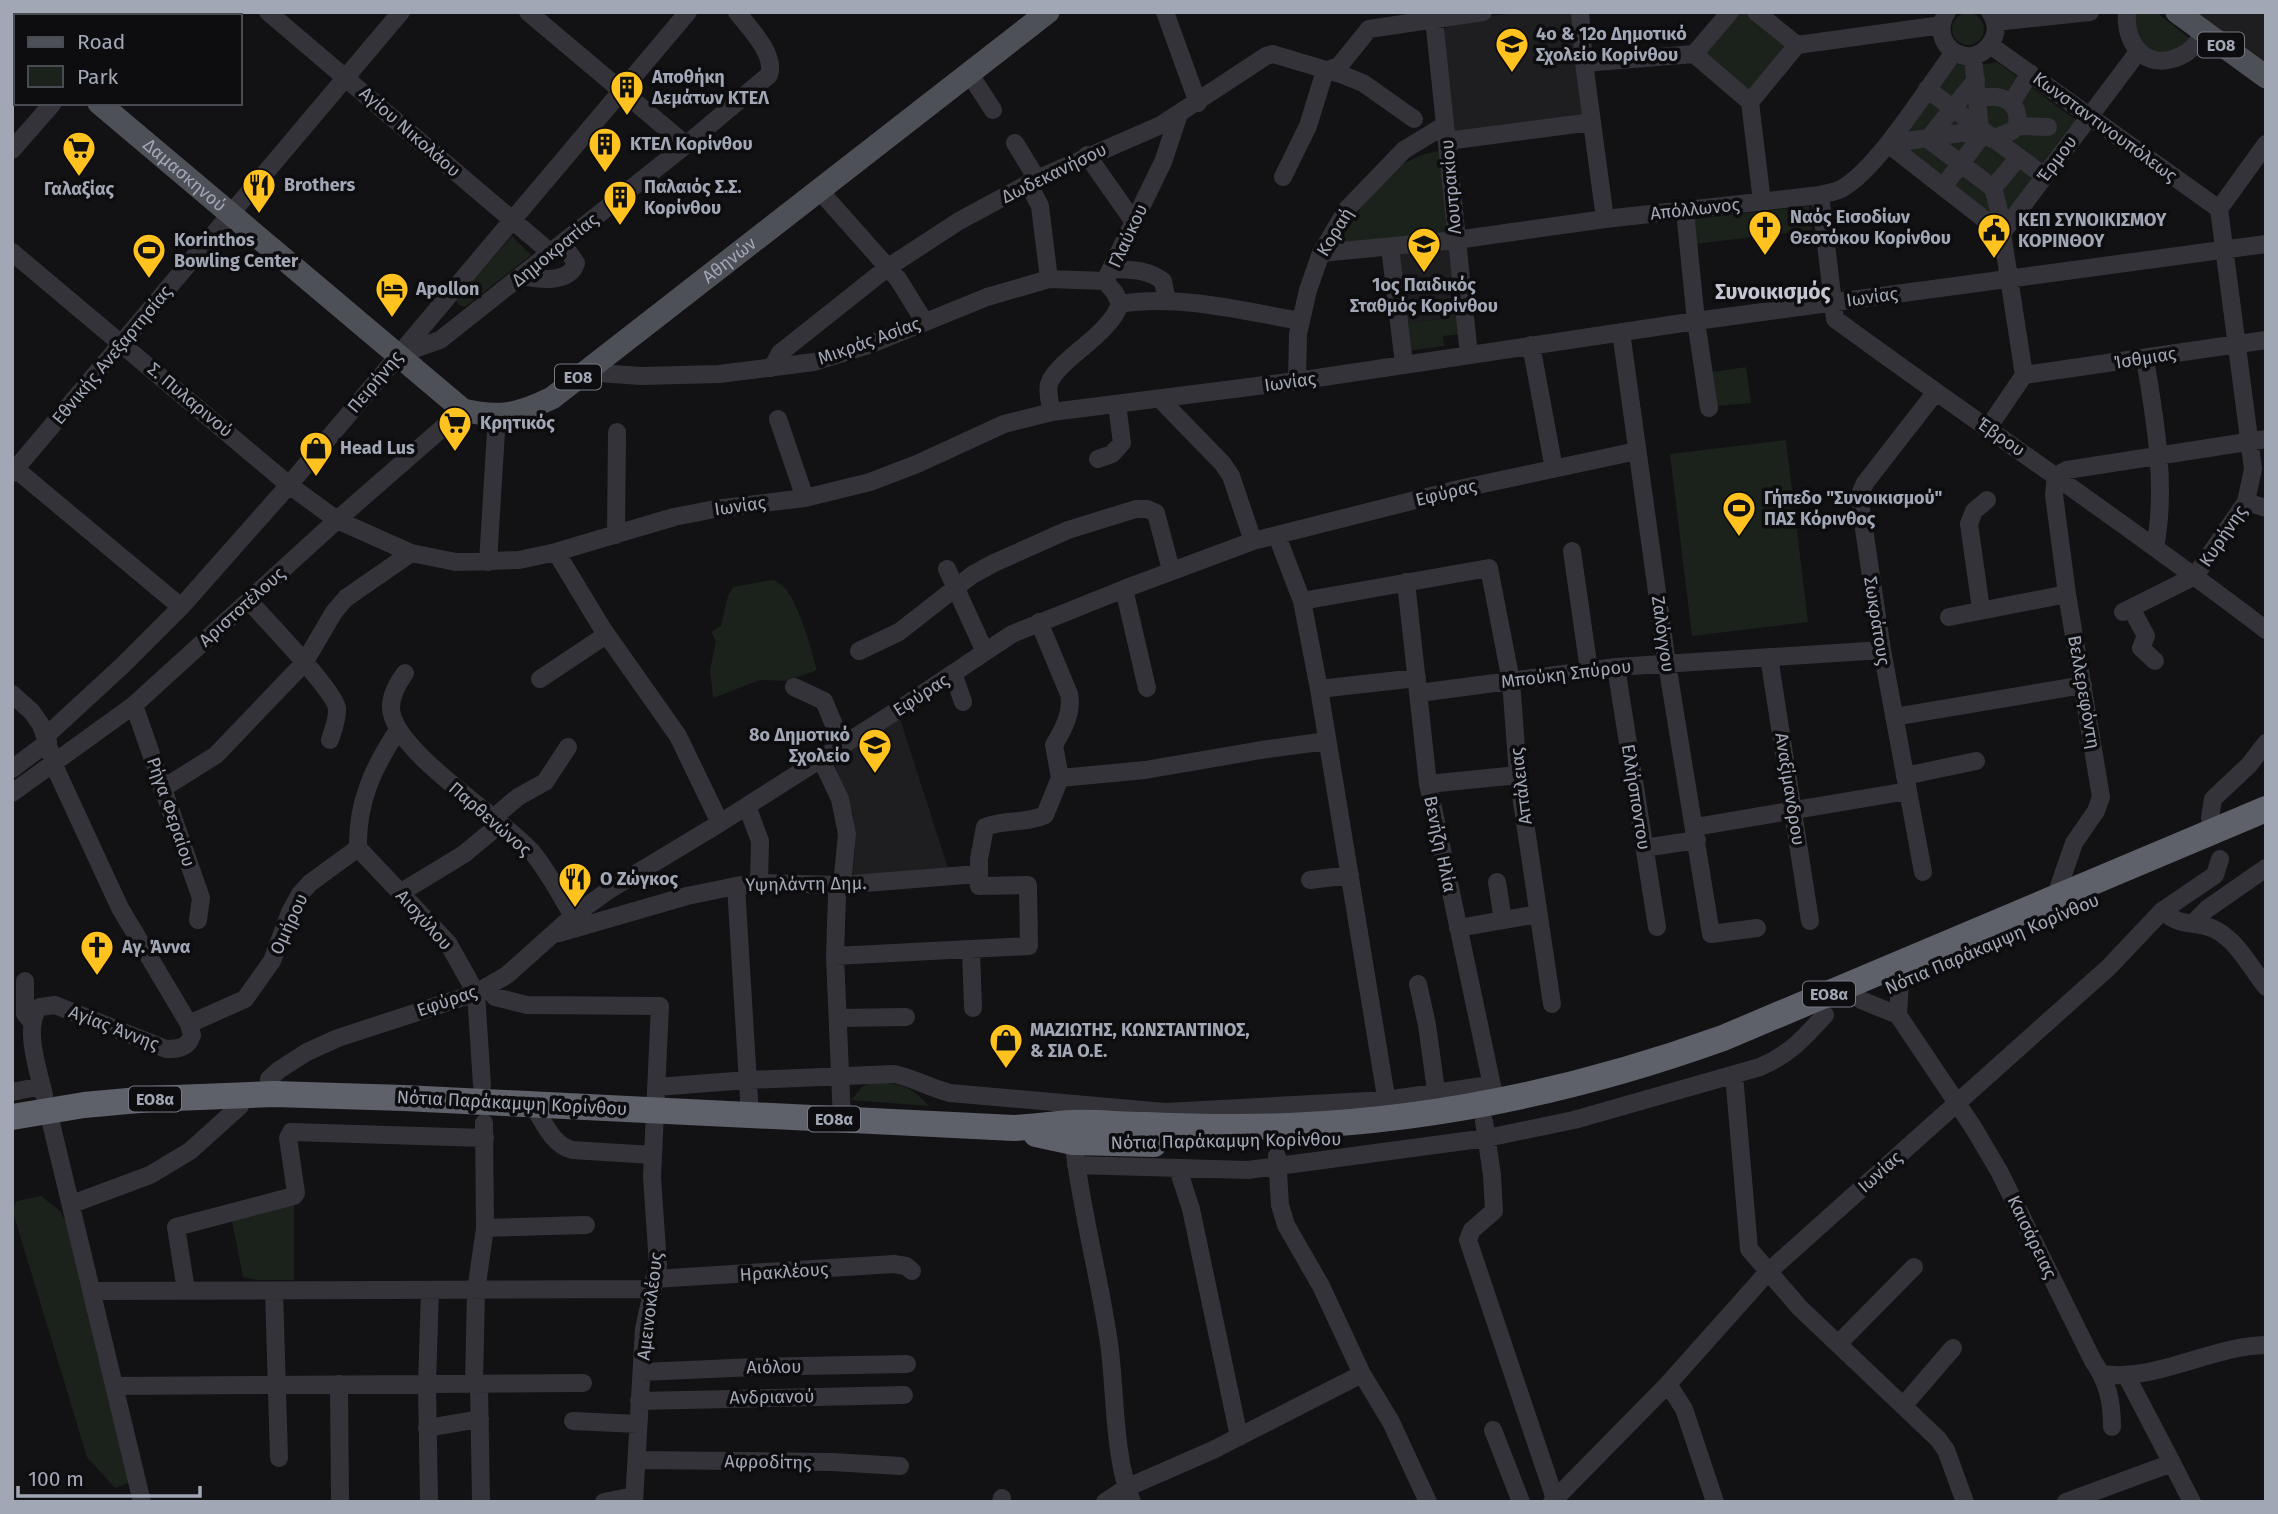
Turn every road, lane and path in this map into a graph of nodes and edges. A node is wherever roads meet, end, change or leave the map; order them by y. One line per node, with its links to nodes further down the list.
1 (268, 12): 32 (street, Αγίου Νικολάου)
2 (401, 12): 32 (street, Εθνικής Ανεξαρτησίας)
3 (528, 12): 36 (street)
4 (688, 12): 36 (street, Πειρήνης)
5 (737, 12): 57 (street, Δημοκρατίας)
6 (1048, 12): 30 (main road, Αθηνών / ΕΟ8)
7 (1165, 12): 40 (street)
8 (1361, 12): 20 (street)
9 (1483, 12): 16 (street)
10 (1580, 12): 28 (street)
11 (1730, 12): 26 (street)
12 (1756, 12): 22 (street)
13 (2090, 12): 17 (street)
14 (2127, 12): 25 (street)
15 (2177, 12): 21 (main road, ΕΟ8)
16 (1456, 13): 19 (street)
17 (1993, 17): 23 (street)
18 (1944, 18): 22 (street); 24 (street)
19 (1434, 19): 20 (street); 51 (street, Λουτρακίου)
20 (1369, 29): 29 (street)
21 (2205, 33): 25 (street); 33 (main road, ΕΟ8)
22 (1797, 45): 38 (street)
23 (1990, 46): 27 (street); 31 (street, Κωνσταντινουπόλεως)
24 (1954, 52): 27 (street); 35 (street, Απόλλωνος)
25 (2138, 52): 46 (street, Έρμου)
26 (1694, 54): 28 (street); 38 (street)
27 (1973, 56): 34 (street)
28 (1584, 63): 48 (street)
29 (1325, 71): 40 (street, Δωδεκανήσου); 47 (street, Δωδεκανήσου); 63 (street)
30 (969, 73): 44 (street); 67 (main road, Αθηνών / ΕΟ8)
31 (2030, 73): 39 (street); 46 (street, Κωνσταντινουπόλεως)
32 (346, 77): 72 (street, Εθνικής Ανεξαρτησίας); 74 (street, Αγίου Νικολάου)
33 (2266, 77)
34 (1976, 80): 37 (street); 43 (street)
35 (1927, 89): 43 (street); 55 (street, Απόλλωνος)
36 (622, 91): 57 (street); 74 (street, Πειρήνης)
37 (1978, 99): 39 (street); 52 (street)
38 (1750, 102): 69 (street)
39 (2011, 102): 49 (street)
40 (1198, 103): 45 (street, Δωδεκανήσου)
41 (51, 105): 58 (street)
42 (101, 105): 72 (main road, Δαμασκηνού)
43 (1953, 109): 52 (street); 53 (street)
44 (993, 110)
45 (1179, 114): 59 (street, Δωδεκανήσου); 75 (street, Γλαύκου)
46 (2090, 115): 62 (street, Έρμου); 70 (street, Κωνσταντινουπόλεως)
47 (1414, 119)
48 (1592, 122): 51 (street); 73 (street)
49 (2017, 126): 50 (street); 52 (street)
50 (2048, 127)
51 (1446, 133): 77 (street, Λουτρακίου); 83 (street, Κοραή)
52 (1985, 134): 53 (street); 60 (street); 61 (street)
53 (1928, 139): 55 (street); 61 (street)
54 (1015, 143): 64 (street)
55 (1888, 144): 65 (street); 68 (street, Απόλλωνος)
56 (2266, 144): 70 (street)
57 (687, 145): 80 (street, Δημοκρατίας)
58 (12, 149)
59 (1087, 155): 64 (street, Δωδεκανήσου); 75 (street)
60 (2018, 157): 62 (street); 66 (street)
61 (1961, 165): 65 (street); 66 (street)
62 (2045, 176): 76 (street, Έρμου)
63 (1283, 177)
64 (1033, 181): 84 (street, Δωδεκανήσου); 88 (street)
65 (1944, 187): 76 (street)
66 (1993, 188): 76 (street)
67 (820, 191): 84 (street); 105 (main road, Αθηνών / ΕΟ8)
68 (1820, 195): 69 (street, Απόλλωνος); 90 (street, Έβρου)
69 (1762, 202): 71 (street, Απόλλωνος)
70 (2219, 209): 81 (street, Κυρήνης)
71 (1685, 211): 73 (street, Απόλλωνος); 94 (street)
72 (231, 214): 97 (street, Εθνικής Ανεξαρτησίας); 100 (main road, Δαμασκηνού)
73 (1605, 219): 77 (street, Απόλλωνος)
74 (513, 221): 80 (street, Αγίου Νικολάου); 100 (street, Πειρήνης)
75 (1134, 222): 86 (street, Γλαύκου)
76 (2003, 232): 87 (street)
77 (1456, 240): 79 (street, Απόλλωνος); 101 (street, Λουτρακίου)
78 (2266, 244): 81 (street, Ιωνίας)
79 (1390, 247): 83 (street, Απόλλωνος); 103 (street)
80 (557, 248): 85 (street, Δημοκρατίας); 85 (street)
81 (2223, 250): 87 (street, Ιωνίας); 98 (street, Κυρήνης)
82 (12, 252): 97 (street, Σ. Πυλαρινού)
83 (1321, 253): 93 (street, Κοραή)
84 (887, 268): 92 (street); 104 (street, Δωδεκανήσου)
85 (524, 275): 100 (street, Δημοκρατίας)
86 (1109, 275): 88 (street, Μικράς Ασίας); 89 (street, Μικράς Ασίας); 91 (street, Γλαύκου)
87 (2010, 278): 90 (street, Ιωνίας); 106 (street)
88 (1049, 279): 92 (street, Μικράς Ασίας)
89 (1167, 302): 91 (street); 93 (street)
90 (1832, 303): 94 (street, Ιωνίας); 108 (street, Έβρου)
91 (1120, 304): 113 (street)
92 (924, 321): 104 (street, Μικράς Ασίας)
93 (1301, 321): 107 (street, Κοραή)
94 (1696, 321): 95 (street, Ιωνίας); 111 (street)
95 (1621, 332): 99 (street, Ιωνίας); 119 (street, Ζαλόγγου)
96 (2266, 340): 98 (street, Ίσθμιας)
97 (122, 343): 122 (street, Εθνικής Ανεξαρτησίας); 125 (street, Σ. Πυλαρινού)
98 (2235, 344): 102 (street, Ίσθμιας); 118 (street, Κυρήνης)
99 (1531, 345): 101 (street, Ιωνίας); 123 (street)
100 (397, 355): 112 (main road); 125 (street, Πειρήνης)
101 (1469, 355): 103 (street, Ιωνίας)
102 (2145, 359): 106 (street, Ίσθμιας); 120 (street)
103 (1404, 364): 107 (street, Ιωνίας)
104 (772, 368): 105 (street, Μικράς Ασίας)
105 (584, 372): 114 (main road, Αθηνών / ΕΟ8)
106 (2024, 375): 116 (street)
107 (1297, 381): 109 (street, Ιωνίας)
108 (1935, 393): 116 (street, Έβρου); 154 (street, Σωκράτους)
109 (1160, 399): 110 (street, Ιωνίας); 133 (street)
110 (1117, 404): 113 (street, Ιωνίας); 121 (street)
111 (1709, 408)
112 (463, 410): 114 (main road, Αθηνών / ΕΟ8); 130 (street, Αριστοτέλους)
113 (1052, 412): 126 (street, Ιωνίας)
114 (497, 415): 138 (street)
115 (778, 419): 126 (street)
116 (1988, 428): 124 (street, Έβρου)
117 (617, 432): 131 (street)
118 (2258, 440): 120 (street); 128 (street, Κυρήνης)
119 (1637, 451): 123 (street, Εφύρας); 160 (street, Ζαλόγγου)
120 (2158, 454): 124 (street); 134 (street)
121 (1098, 459)
122 (13, 469): 148 (street)
123 (1554, 469): 132 (street, Εφύρας)
124 (2056, 476): 134 (street, Έβρου); 145 (street, Βελλερεφόντη)
125 (289, 485): 130 (street, Σ. Πυλαρινού); 148 (street, Πειρήνης)
126 (805, 498): 131 (street, Ιωνίας)
127 (1987, 500): 149 (street)
128 (2246, 502): 129 (street); 141 (street, Κυρήνης)
129 (2266, 508)
130 (337, 520): 137 (street, Ιωνίας); 146 (street, Αριστοτέλους)
131 (616, 535): 136 (street, Ιωνίας)
132 (1277, 536): 133 (street, Εφύρας); 147 (street)
133 (1253, 541): 140 (street, Εφύρας)
134 (2155, 547): 141 (street, Έβρου)
135 (1572, 551): 162 (street)
136 (556, 552): 138 (street, Ιωνίας); 153 (street)
137 (411, 553): 138 (street, Ιωνίας); 159 (street)
138 (488, 562)
139 (947, 569): 143 (street)
140 (1171, 570): 143 (street); 144 (street, Εφύρας)
141 (2195, 576): 152 (street, Έβρου); 158 (street, Κυρήνης)
142 (1406, 582): 147 (street); 166 (street, Αττάλειας); 167 (street, Βενήζη Ηλία)
143 (957, 589): 155 (street); 156 (street)
144 (1124, 589): 151 (street, Εφύρας); 170 (street)
145 (2067, 594): 149 (street); 168 (street, Βελλερεφόντη)
146 (249, 601): 159 (street); 174 (street, Αριστοτέλους)
147 (1302, 601): 171 (street)
148 (181, 607): 178 (street, Πειρήνης)
149 (1981, 609): 150 (street)
150 (1949, 617)
151 (1039, 622): 156 (street, Εφύρας); 189 (street)
152 (2266, 630)
153 (606, 635): 165 (street); 199 (street)
154 (1882, 650): 157 (street, Μπούκη Σπύρου); 176 (street, Σωκράτους)
155 (859, 651)
156 (985, 652): 164 (street, Εφύρας)
157 (1769, 657): 160 (street, Μπούκη Σπύρου); 195 (street, Αναξίμανδρου)
158 (2155, 661)
159 (304, 663): 179 (street); 192 (street)
160 (1667, 664): 161 (street, Μπούκη Σπύρου); 201 (street, Ζαλόγγου)
161 (1616, 667): 162 (street, Μπούκη Σπύρου); 203 (street, Ελλήσποντου)
162 (1589, 670): 166 (street, Μπούκη Σπύρου)
163 (405, 673): 177 (street)
164 (953, 673): 173 (street); 182 (street, Εφύρας)
165 (540, 679)
166 (1511, 681): 167 (street, Μπούκη Σπύρου); 188 (street, Αττάλειας)
167 (1418, 685): 171 (street, Μπούκη Σπύρου); 191 (street, Βενήζη Ηλία)
168 (2083, 685): 176 (street); 215 (street, Βελλερεφόντη)
169 (794, 687): 182 (street)
170 (1147, 688)
171 (1319, 689): 180 (street)
172 (12, 694): 178 (street)
173 (963, 702)
174 (134, 705): 186 (street, Αριστοτέλους); 192 (street, Ρήγα Φεραίου)
175 (12, 708): 178 (street)
176 (1894, 717): 190 (street, Σωκράτους)
177 (398, 730): 198 (street, Παρθενώνος); 202 (street)
178 (47, 739): 186 (street); 187 (street, Πειρήνης)
179 (330, 740)
180 (1327, 741): 189 (street); 208 (street)
181 (2266, 743): 197 (street)
182 (842, 744): 184 (street, Εφύρας)
183 (568, 747): 198 (street)
184 (821, 759): 194 (street, Εφύρας); 212 (street)
185 (1976, 761): 190 (street)
186 (54, 762): 193 (street, Αριστοτέλους); 242 (street)
187 (12, 769)
188 (1518, 775): 191 (street); 217 (street, Αττάλειας)
189 (1060, 778): 207 (street)
190 (1906, 783): 195 (street); 206 (street, Σωκράτους)
191 (1427, 784): 224 (street, Βενήζη Ηλία)
192 (162, 789): 219 (street, Ρήγα Φεραίου)
193 (12, 793)
194 (747, 806): 199 (street, Εφύρας); 211 (street)
195 (1793, 809): 201 (street); 221 (street, Αναξίμανδρου)
196 (2266, 809): 215 (highway, Νότια Παράκαμψη Κορίνθου / ΕΟ8α)
197 (2210, 818)
198 (496, 822): 214 (street); 218 (street, Παρθενώνος)
199 (720, 823): 218 (street, Εφύρας)
200 (2266, 827): 230 (highway, Νότια Παράκαμψη Κορίνθου / ΕΟ8α)
201 (1696, 833): 203 (street); 225 (street, Ζαλόγγου)
202 (358, 848): 214 (street, Αισχύλου); 242 (street, Ομήρου)
203 (1644, 848): 223 (street, Ελλήσποντου)
204 (2220, 859): 216 (street, Ιωνίας)
205 (2266, 868): 222 (street)
206 (1923, 872)
207 (978, 874): 212 (street, Υψηλάντη Δημ.); 227 (street)
208 (1350, 875): 209 (street); 262 (street)
209 (1310, 880)
210 (1497, 882): 220 (street)
211 (760, 883): 212 (street, Υψηλάντη Δημ.); 213 (street, Υψηλάντη Δημ.)
212 (840, 885): 228 (street)
213 (736, 886): 226 (street, Υψηλάντη Δημ.); 245 (street)
214 (400, 893): 233 (street, Αισχύλου)
215 (2055, 898): 256 (highway, Νότια Παράκαμψη Κορίνθου / ΕΟ8α)
216 (2162, 911): 222 (street); 252 (street, Ιωνίας)
217 (1538, 914): 220 (street); 235 (street, Αττάλειας)
218 (573, 916): 226 (street, Εφύρας)
219 (198, 920)
220 (1503, 920): 224 (street)
221 (1810, 921)
222 (2192, 924): 232 (street)
223 (1657, 927)
224 (1458, 928): 256 (street, Βενήζη Ηλία)
225 (1757, 928)
226 (556, 934): 233 (street, Εφύρας)
227 (971, 949): 228 (street); 236 (street)
228 (835, 956): 240 (street)
229 (25, 981): 241 (street)
230 (1900, 982): 234 (highway, Νότια Παράκαμψη Κορίνθου / ΕΟ8α); 238 (street)
231 (1418, 984): 251 (street)
232 (2266, 987)
233 (481, 990): 247 (street, Εφύρας); 249 (street, Αμεινοκλέους); 255 (street, Αισχύλου)
234 (1861, 1000): 237 (highway, Νότια Παράκαμψη Κορίνθου / ΕΟ8α); 238 (street)
235 (1552, 1004)
236 (973, 1008)
237 (1825, 1015): 243 (street); 246 (highway, Νότια Παράκαμψη Κορίνθου / ΕΟ8α)
238 (1898, 1016): 252 (street, Καισάρειας)
239 (905, 1017): 240 (street)
240 (838, 1018): 244 (street)
241 (33, 1023): 242 (street, Αγίας Άννης); 254 (street)
242 (189, 1024)
243 (1734, 1075): 246 (street); 273 (street)
244 (840, 1077): 245 (street); 248 (street); 259 (street)
245 (748, 1080): 249 (street); 257 (street)
246 (1665, 1085): 256 (highway, Νότια Παράκαμψη Κορίνθου / ΕΟ8α)
247 (272, 1087): 250 (highway, Νότια Παράκαμψη Κορίνθου / ΕΟ8α); 255 (highway, Νότια Παράκαμψη Κορίνθου / ΕΟ8α)
248 (964, 1094): 258 (street); 261 (street)
249 (655, 1099): 253 (highway, Νότια Παράκαμψη Κορίνθου / ΕΟ8α); 257 (highway, Νότια Παράκαμψη Κορίνθου / ΕΟ8α); 265 (street, Αμεινοκλέους)
250 (233, 1100): 254 (highway, Νότια Παράκαμψη Κορίνθου / ΕΟ8α); 268 (street)
251 (1437, 1102): 256 (highway, Νότια Παράκαμψη Κορίνθου / ΕΟ8α); 262 (highway, Νότια Παράκαμψη Κορίνθου / ΕΟ8α)
252 (1957, 1102): 273 (street, Ιωνίας); 286 (street, Καισάρειας)
253 (533, 1105): 255 (highway, Νότια Παράκαμψη Κορίνθου / ΕΟ8α); 265 (street)
254 (15, 1108)
255 (484, 1110): 270 (street, Αισχύλου); 275 (street)
256 (1489, 1111): 262 (highway, Νότια Παράκαμψη Κορίνθου / ΕΟ8α); 311 (street, Βενήζη Ηλία)
257 (750, 1115): 259 (highway, Νότια Παράκαμψη Κορίνθου / ΕΟ8α)
258 (1165, 1119): 262 (highway, Νότια Παράκαμψη Κορίνθου / ΕΟ8α); 262 (street); 263 (highway, Νότια Παράκαμψη Κορίνθου / ΕΟ8α)
259 (842, 1120): 261 (highway, Νότια Παράκαμψη Κορίνθου / ΕΟ8α)
260 (51, 1123): 268 (street)
261 (962, 1126): 263 (highway, Νότια Παράκαμψη Κορίνθου / ΕΟ8α)
262 (1392, 1126): 264 (highway, Νότια Παράκαμψη Κορίνθου / ΕΟ8α); 266 (street)
263 (1014, 1129): 264 (highway, Νότια Παράκαμψη Κορίνθου / ΕΟ8α)
264 (1074, 1154): 267 (street); 309 (street)
265 (653, 1155): 274 (street, Αμεινοκλέους)
266 (1277, 1161): 267 (street); 285 (street)
267 (1178, 1169): 304 (street)
268 (72, 1203): 277 (street)
269 (586, 1225): 270 (street)
270 (485, 1228): 279 (street, Αισχύλου)
271 (1913, 1268): 280 (street)
272 (912, 1271): 274 (street, Ηρακλέους)
273 (1768, 1272): 280 (street); 292 (street, Ιωνίας)
274 (653, 1284): 279 (street, Ηρακλέους); 284 (street, Αμεινοκλέους)
275 (186, 1290): 277 (street, Ηρακλέους); 278 (street, Ηρακλέους)
276 (430, 1290): 278 (street, Ηρακλέους); 279 (street, Ηρακλέους); 290 (street)
277 (91, 1291): 294 (street)
278 (274, 1291): 293 (street)
279 (476, 1291): 291 (street, Αισχύλου)
280 (1838, 1344): 297 (street)
281 (2266, 1345): 287 (street)
282 (1953, 1348): 297 (street)
283 (907, 1364): 284 (street, Αιόλου)
284 (642, 1372): 296 (street, Αμεινοκλέους)
285 (1362, 1374): 304 (street); 318 (street)
286 (2102, 1374): 287 (street); 301 (street, Καισάρειας)
287 (2126, 1375): 307 (street)
288 (583, 1383): 291 (street)
289 (339, 1384): 290 (street); 293 (street); 313 (street)
290 (427, 1384): 291 (street); 302 (street)
291 (476, 1384): 298 (street, Αισχύλου)
292 (1668, 1384): 311 (street, Ιωνίας); 320 (street)
293 (277, 1385): 294 (street); 305 (street)
294 (114, 1386): 312 (street)
295 (904, 1395): 296 (street, Ανδριανού)
296 (639, 1401): 300 (street, Αμεινοκλέους)
297 (1903, 1406): 321 (street)
298 (480, 1419): 302 (street); 315 (street, Αισχύλου)
299 (573, 1421): 300 (street)
300 (638, 1424): 306 (street, Αμεινοκλέους)
301 (2112, 1427)
302 (426, 1428): 314 (street)
303 (1493, 1430): 319 (street)
304 (1239, 1437): 309 (street)
305 (279, 1458)
306 (637, 1460): 308 (street, Αφροδίτης); 310 (street, Αμεινοκλέους)
307 (2172, 1463): 322 (street); 323 (street)
308 (900, 1466)
309 (1129, 1495): 317 (street)
310 (634, 1499): 316 (street)
311 (1554, 1500)
312 (142, 1502)
313 (340, 1502)
314 (429, 1502)
315 (481, 1502)
316 (604, 1502)
317 (1105, 1502)
318 (1428, 1502)
319 (1521, 1502)
320 (1715, 1502)
321 (1965, 1502)
322 (2066, 1502)
323 (2192, 1502)

